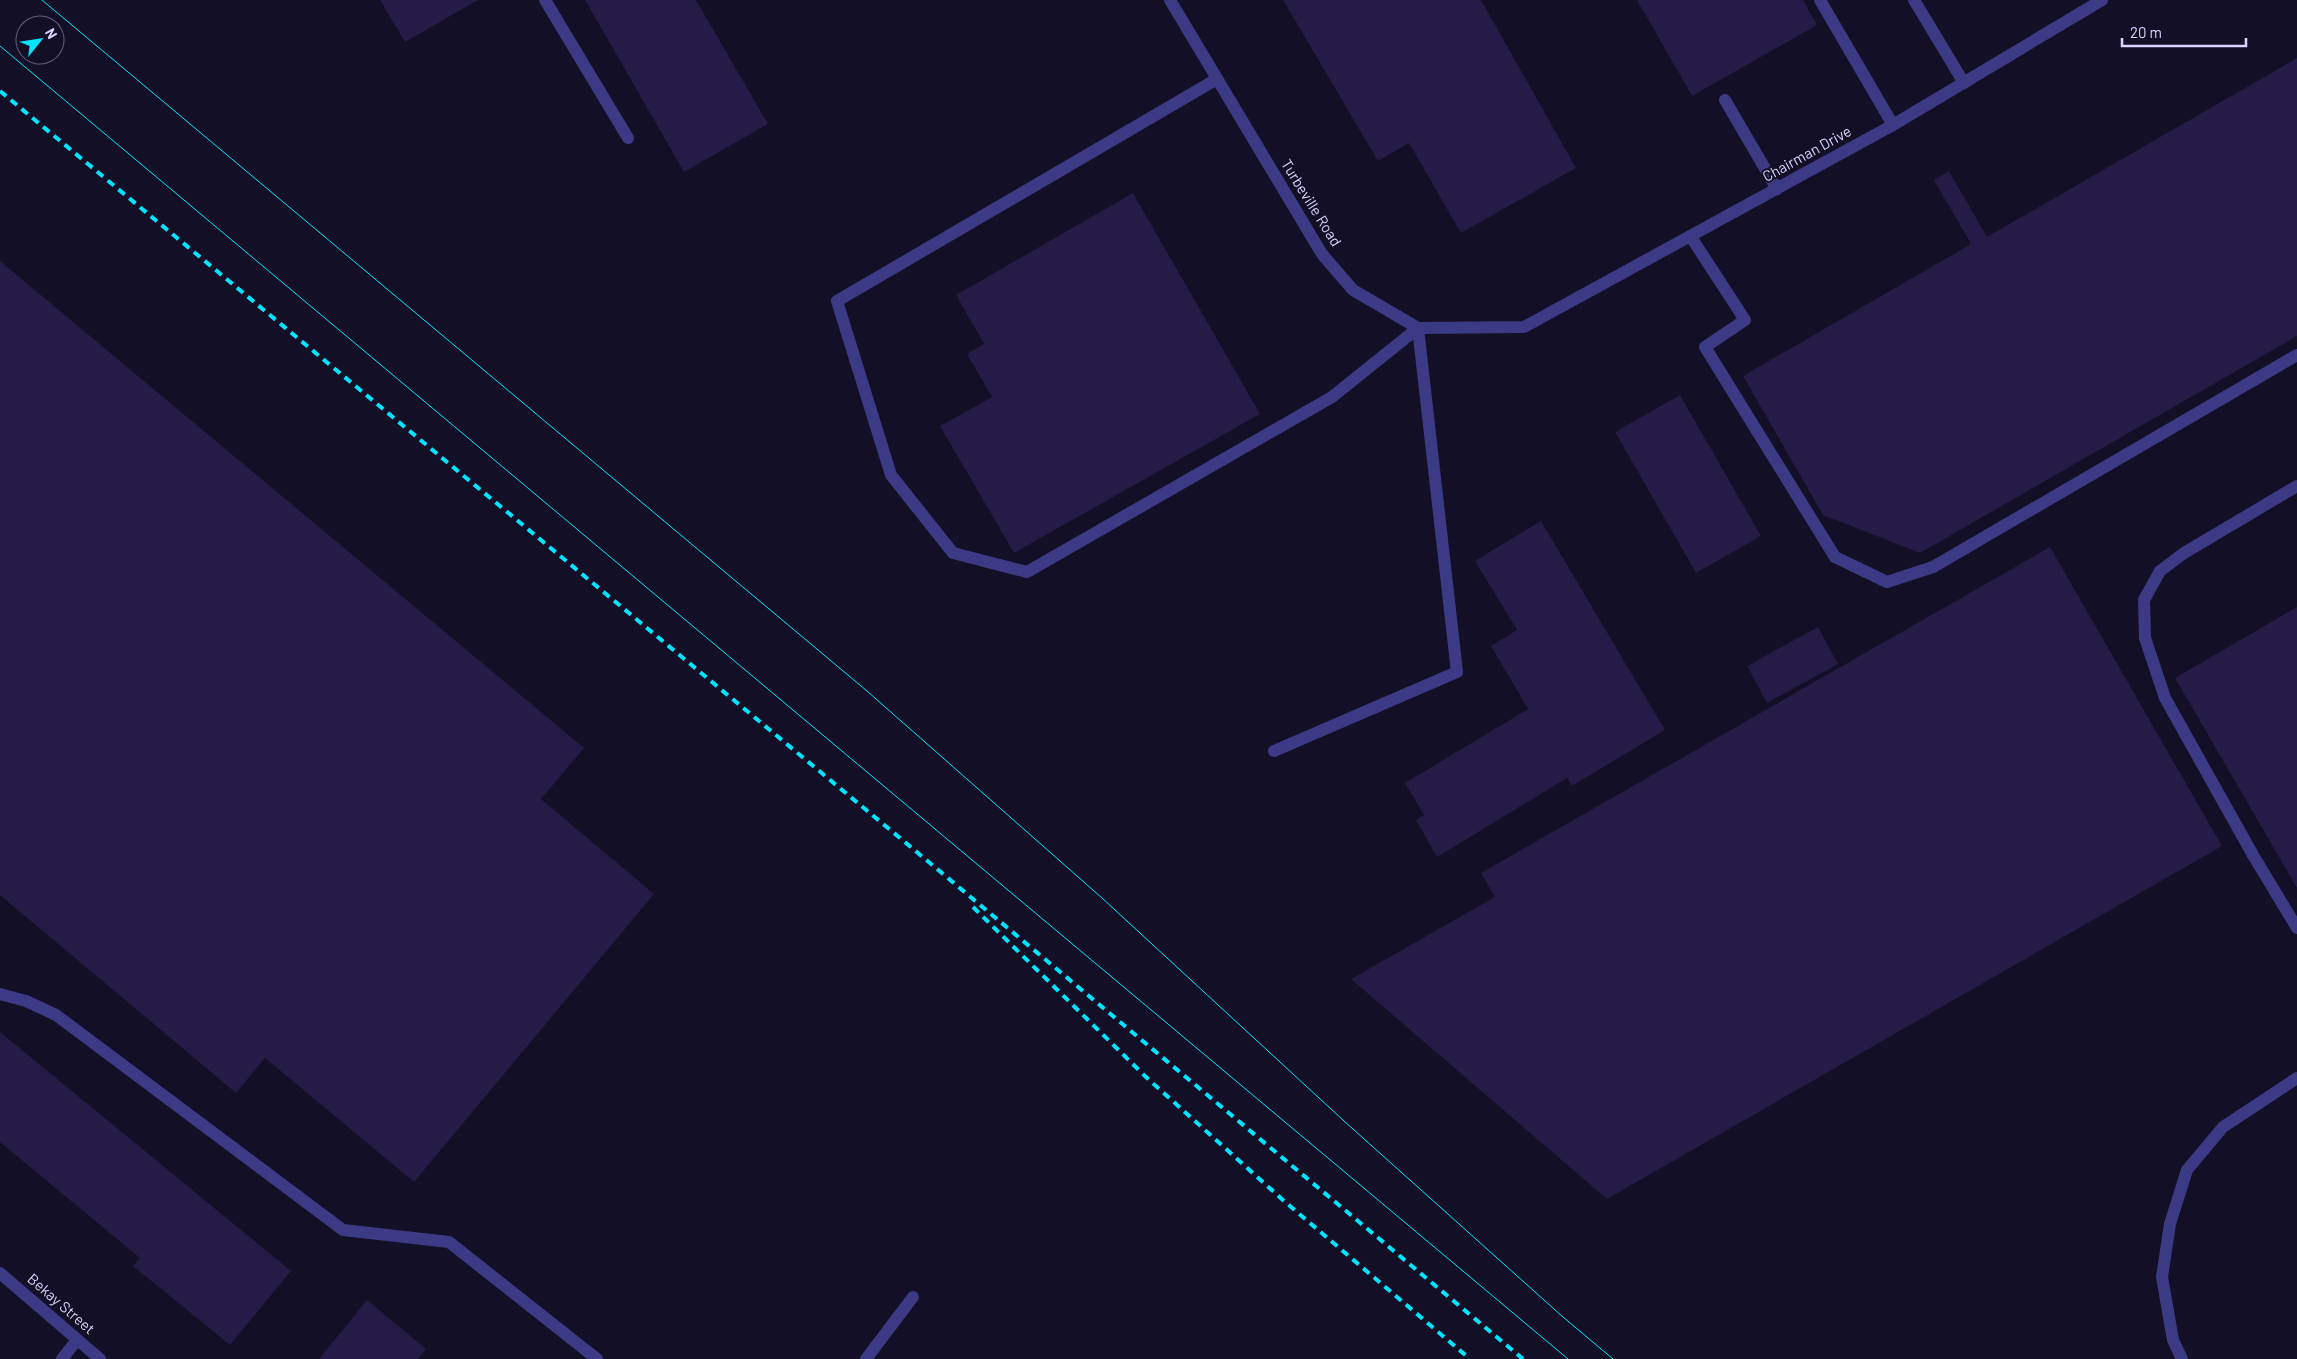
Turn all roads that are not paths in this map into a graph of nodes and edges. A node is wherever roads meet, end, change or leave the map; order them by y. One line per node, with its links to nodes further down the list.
1 (545, 0): 10 (street)
2 (1170, 0): 6 (street, Turbeville Road)
3 (1820, 0): 9 (street)
4 (1914, 0): 7 (street)
5 (2102, 0): 7 (street, Chairman Drive)
6 (1216, 79): 13 (street, Turbeville Road); 13 (street)
7 (1964, 83): 9 (street, Chairman Drive)
8 (1724, 100): 11 (street)
9 (1894, 125): 11 (street, Chairman Drive)
10 (628, 138)
11 (1777, 189): 12 (street, Chairman Drive)
12 (1690, 237): 13 (street, Chairman Drive); 14 (street)
13 (1418, 328): 16 (street)
14 (2297, 355)
15 (2297, 486): 17 (street)
16 (1274, 751)
17 (2297, 928)
18 (0, 994): 25 (street)
19 (2297, 1078): 27 (street)
20 (0, 1273): 22 (street, Bekay Street)
21 (913, 1297): 26 (street)
22 (78, 1340): 23 (street); 24 (street, Bekay Street)
23 (62, 1359)
24 (100, 1359)
25 (597, 1359)
26 (866, 1359)
27 (2182, 1359)

